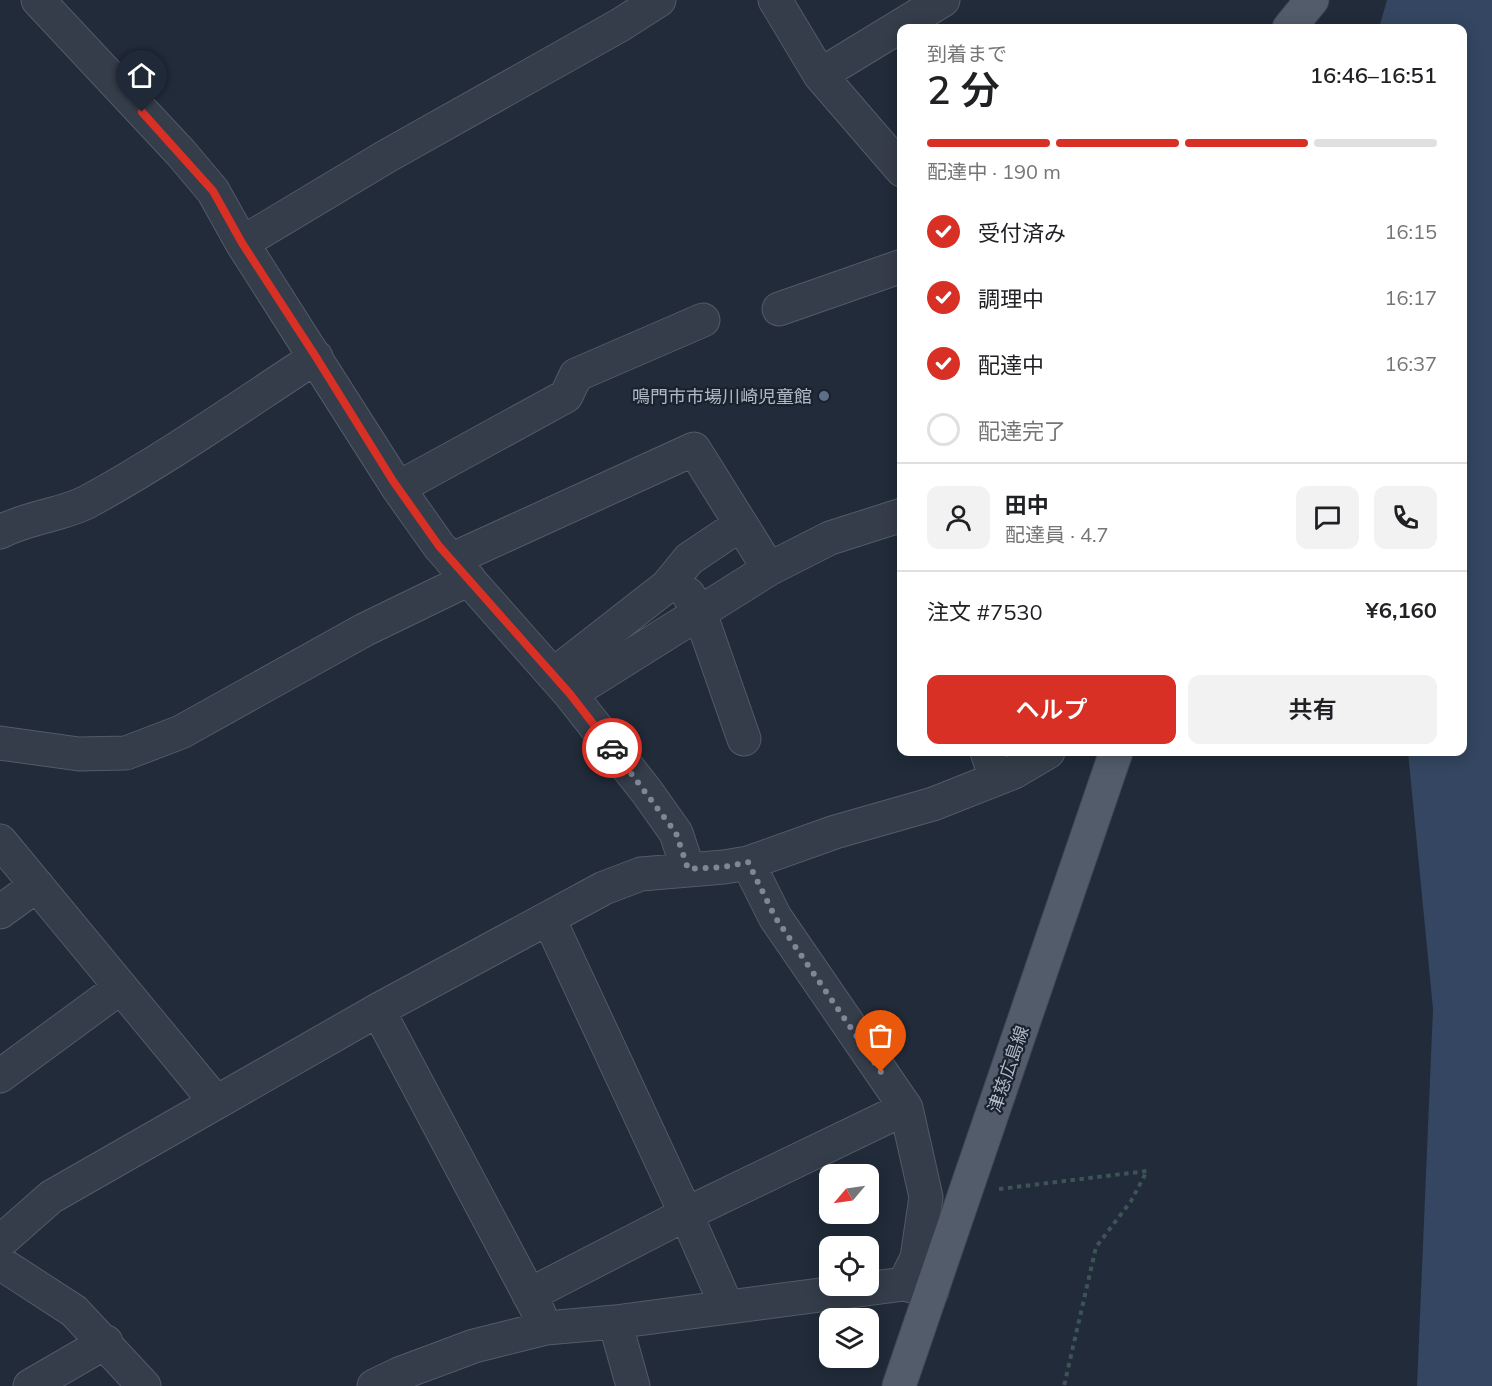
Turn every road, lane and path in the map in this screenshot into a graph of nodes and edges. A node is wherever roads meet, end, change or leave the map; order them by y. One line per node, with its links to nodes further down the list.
1 (38, 0): 11 (street)
2 (659, 0): 11 (street)
3 (775, 0): 9 (street)
4 (943, 0): 6 (street)
5 (1312, 0): 7 (main road)
6 (904, 24)
7 (1292, 24)
8 (897, 28): 9 (street)
9 (820, 75): 10 (street)
10 (897, 164)
11 (242, 243): 15 (street)
12 (897, 268): 13 (street)
13 (779, 309)
14 (703, 320): 16 (street)
15 (316, 357): 16 (street); 19 (street)
16 (398, 488): 20 (street)
17 (897, 516): 21 (street)
18 (741, 524): 20 (street); 21 (street); 22 (street)
19 (0, 532)
20 (460, 569): 24 (street); 26 (street)
21 (769, 569): 23 (street)
22 (677, 574): 23 (street); 24 (street)
23 (700, 613): 24 (street); 25 (street)
24 (561, 685): 32 (street)
25 (744, 739)
26 (0, 743)
27 (1041, 756): 29 (street)
28 (1115, 756): 41 (main road, 津慈広島線)
29 (992, 765): 31 (street)
30 (0, 841): 33 (street)
31 (748, 862): 32 (street); 40 (street)
32 (688, 869): 35 (street)
33 (37, 885): 34 (street); 36 (street)
34 (0, 912)
35 (549, 919): 37 (street); 42 (street)
36 (121, 987): 38 (street); 39 (street)
37 (378, 1010): 39 (street); 46 (street)
38 (0, 1076)
39 (216, 1101): 43 (street)
40 (906, 1108): 42 (street); 45 (street)
41 (965, 1193): 45 (main road, 津慈広島線); 56 (path)
42 (686, 1214): 46 (street); 47 (street)
43 (0, 1242)
44 (0, 1263): 50 (street)
45 (918, 1287): 47 (street); 55 (main road, 津慈広島線)
46 (529, 1295): 49 (street)
47 (727, 1307): 48 (street)
48 (615, 1322): 49 (street); 54 (street)
49 (546, 1328): 53 (street)
50 (106, 1342): 51 (street); 52 (street)
51 (30, 1386)
52 (144, 1386)
53 (374, 1386)
54 (633, 1386)
55 (899, 1386)
56 (1064, 1386)

